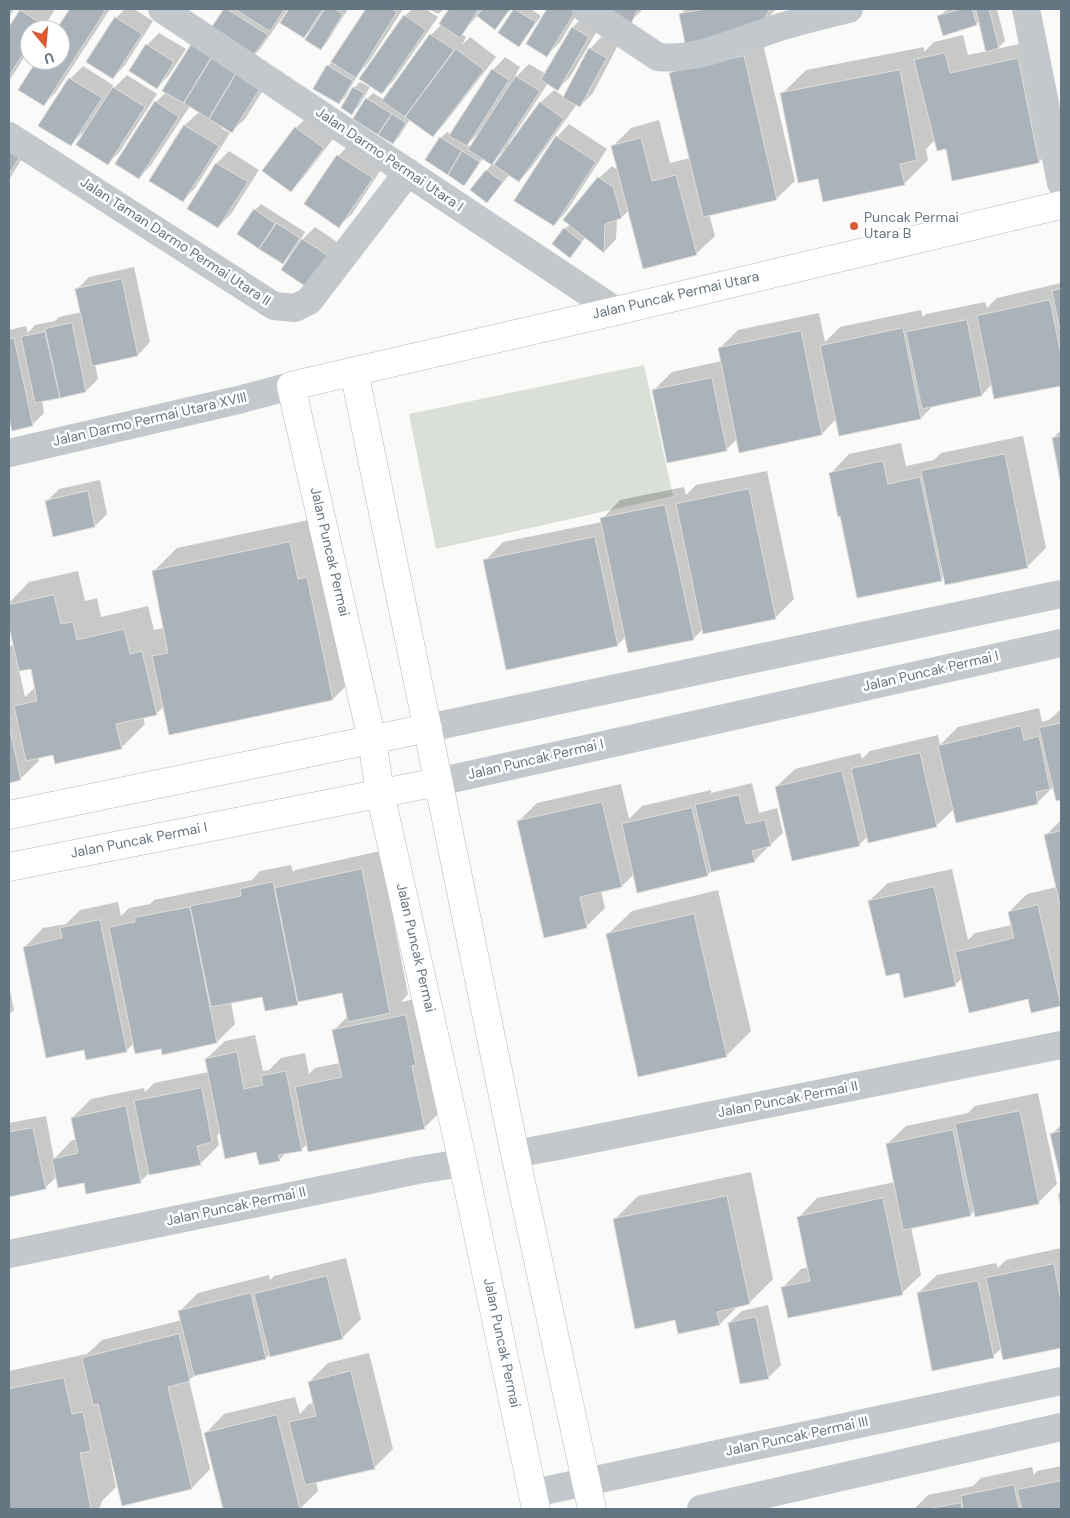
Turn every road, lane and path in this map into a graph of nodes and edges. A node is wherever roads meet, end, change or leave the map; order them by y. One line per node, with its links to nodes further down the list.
1 (586, 9): 5 (street)
2 (849, 9): 5 (street)
3 (1026, 9): 8 (street)
4 (168, 10): 7 (street, Jalan Darmo Permai Utara I)
5 (796, 15)
6 (9, 136): 7 (street, Jalan Taman Darmo Permai Utara II)
7 (408, 172): 10 (street, Jalan Darmo Permai Utara I)
8 (1061, 183)
9 (1061, 205): 10 (street, Jalan Puncak Permai Utara)
10 (616, 311): 11 (street, Jalan Puncak Permai Utara)
11 (354, 371): 12 (street, Jalan Puncak Permai Utara); 16 (street)
12 (291, 386): 13 (street, Jalan Darmo Permai Utara XVIII); 17 (street, Jalan Puncak Permai)
13 (9, 453)
14 (1061, 594): 16 (street)
15 (1061, 643): 18 (street, Jalan Puncak Permai I)
16 (428, 728): 17 (street); 18 (street)
17 (372, 740): 19 (street, Jalan Puncak Permai); 20 (street)
18 (438, 782): 19 (street, Jalan Puncak Permai I); 23 (street)
19 (380, 793): 21 (street, Jalan Puncak Permai I); 24 (street, Jalan Puncak Permai)
20 (9, 814)
21 (9, 867)
22 (1061, 1045): 23 (street, Jalan Puncak Permai II)
23 (515, 1154): 28 (street)
24 (463, 1163): 25 (street, Jalan Puncak Permai II); 29 (street, Jalan Puncak Permai)
25 (9, 1254)
26 (1061, 1382): 28 (street, Jalan Puncak Permai III)
27 (1061, 1427): 31 (street)
28 (586, 1481): 29 (street, Jalan Puncak Permai III); 30 (street)
29 (535, 1501)
30 (592, 1509)
31 (701, 1509)

